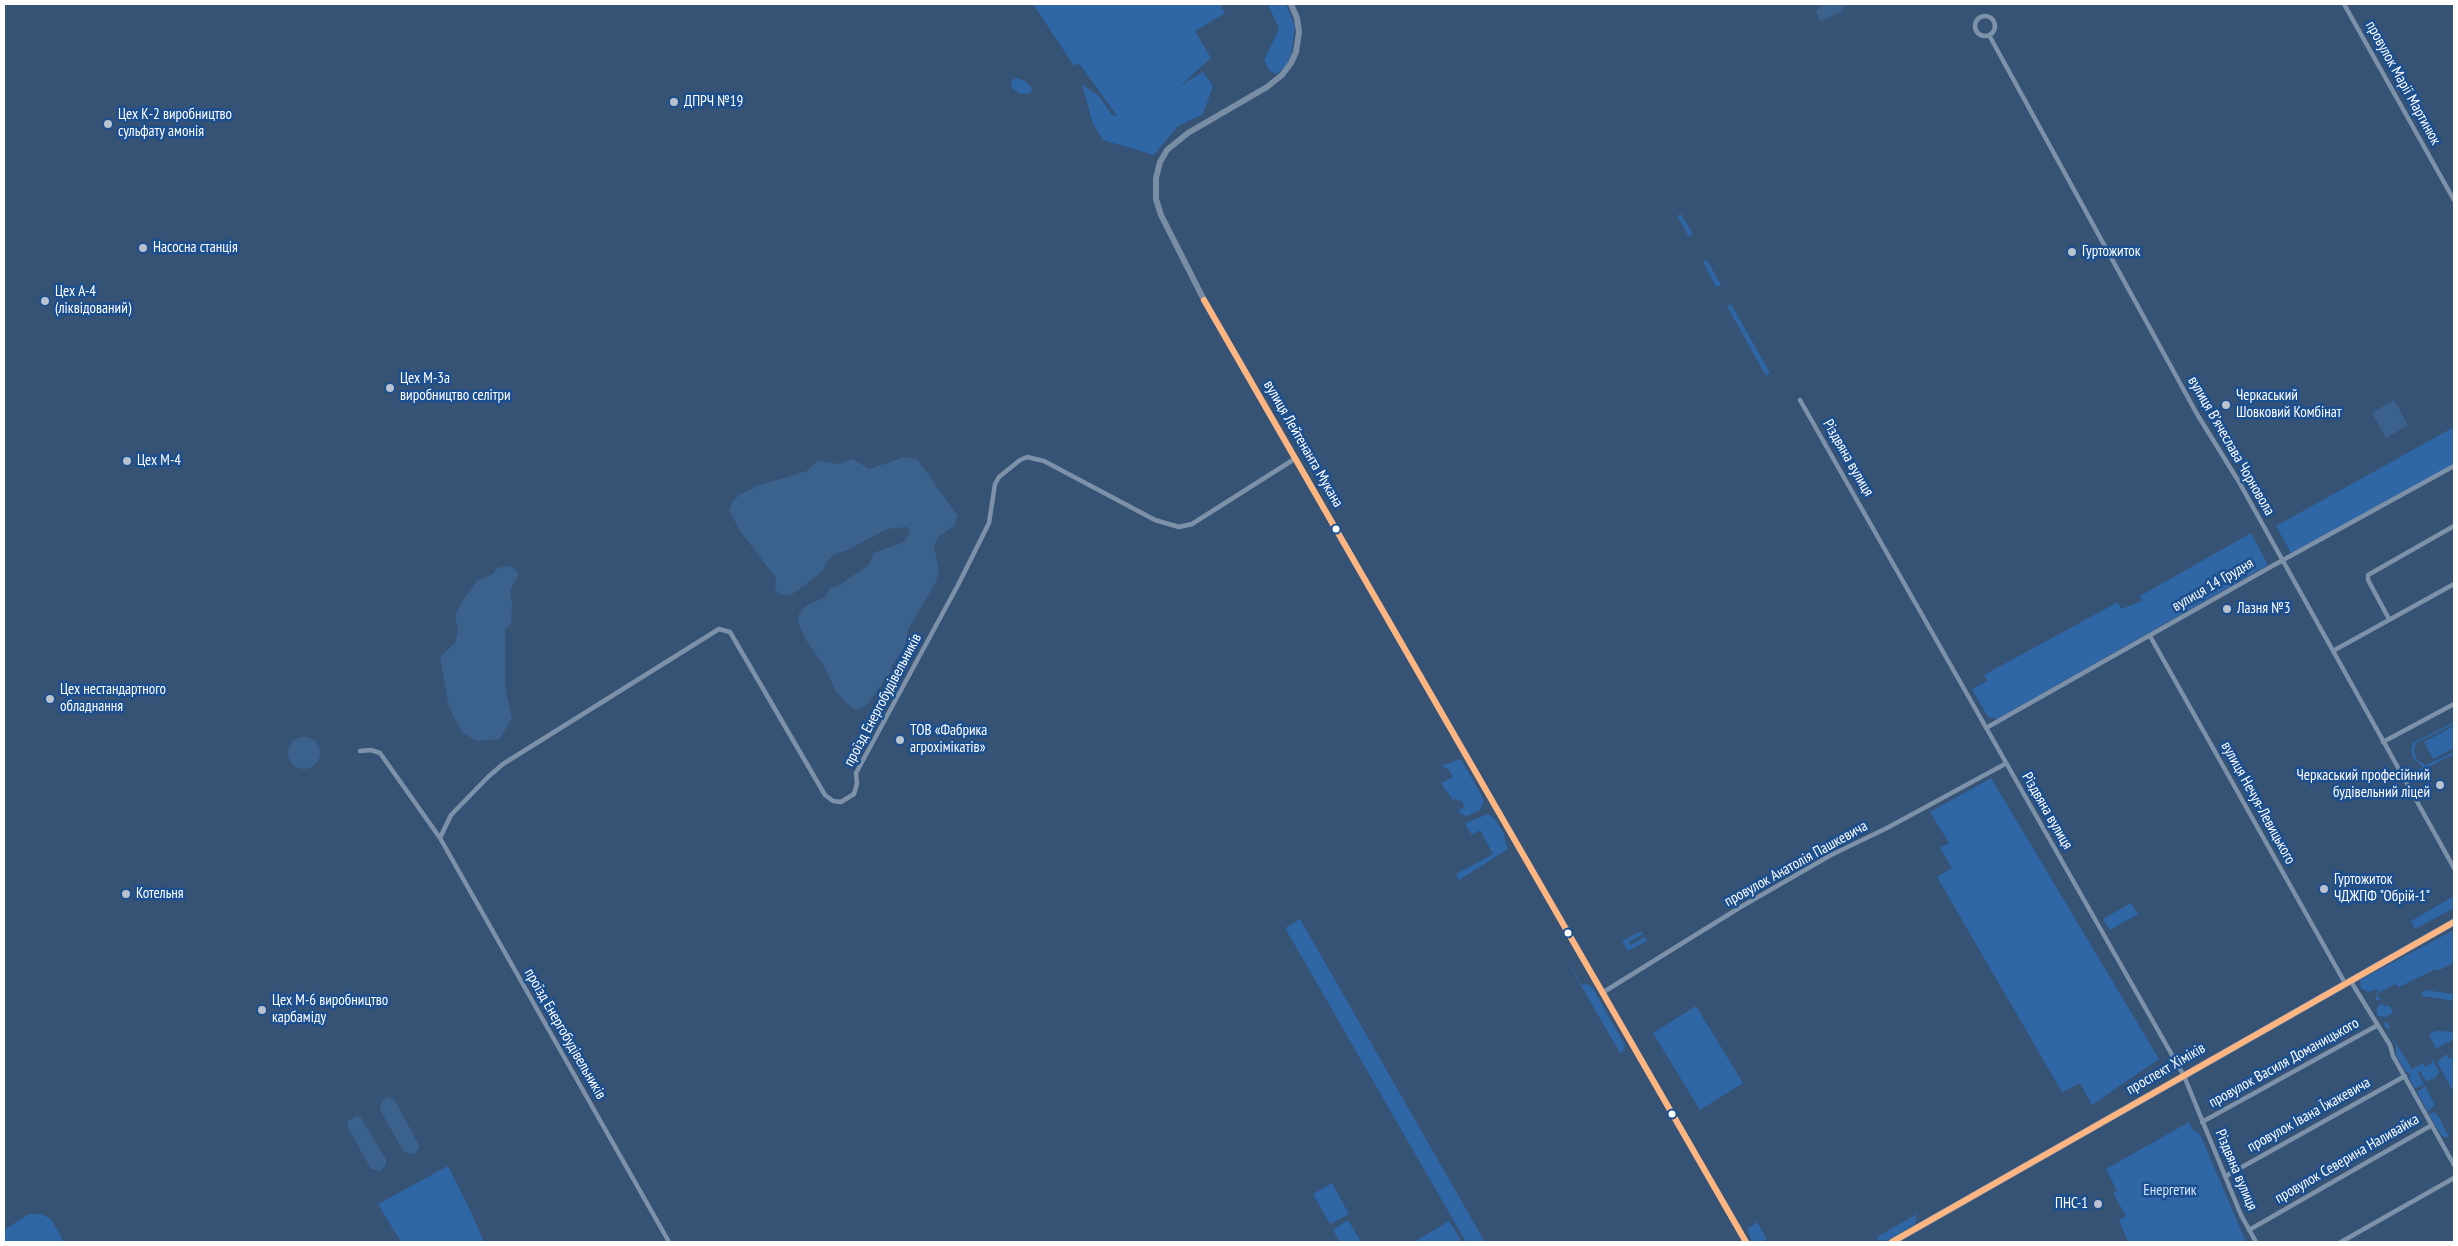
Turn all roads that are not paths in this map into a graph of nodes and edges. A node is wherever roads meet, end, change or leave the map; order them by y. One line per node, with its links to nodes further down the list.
1 (1291, 4): 6 (main road, вулиця Лейтенанта Мукана)
2 (2344, 4): 4 (street, провулок Марії Мартинюк)
3 (1989, 35): 3 (street, вулиця Вʼячеслава Чорновола); 9 (street, вулиця Вʼячеслава Чорновола)
4 (2454, 200)
5 (1800, 400): 15 (street, Різдвяна вулиця)
6 (1297, 458): 19 (street, проїзд Енергобудівельників); 23 (main road, вулиця Лейтенанта Мукана)
7 (2454, 466): 9 (street, вулиця 14 Грудня)
8 (2454, 526): 11 (street)
9 (2282, 561): 12 (street, вулиця 14 Грудня); 13 (street, вулиця Вʼячеслава Чорновола)
10 (2454, 584): 11 (street)
11 (2389, 619): 13 (street)
12 (2150, 636): 15 (street, вулиця 14 Грудня); 22 (street, вулиця Нечуя-Левицького)
13 (2333, 652): 16 (street, вулиця Вʼячеслава Чорновола)
14 (2454, 704): 16 (street)
15 (1986, 728): 18 (street, Різдвяна вулиця)
16 (2384, 742): 20 (street, вулиця Вʼячеслава Чорновола)
17 (360, 751): 19 (street, проїзд Енергобудівельників)
18 (2005, 764): 23 (street, провулок Анатолія Пашкевича); 25 (street, Різдвяна вулиця)
19 (440, 838): 33 (street, проїзд Енергобудівельників)
20 (2454, 868)
21 (2454, 922): 22 (main road, проспект Хіміків)
22 (2347, 982): 24 (street, вулиця Нечуя-Левицького); 25 (main road, проспект Хіміків)
23 (1602, 992): 34 (main road, вулиця Лейтенанта Мукана)
24 (2378, 1024): 26 (street, вулиця Нечуя-Левицького); 27 (street, провулок Василя Доманицького)
25 (2184, 1076): 27 (street, Різдвяна вулиця); 35 (main road, проспект Хіміків)
26 (2405, 1076): 28 (street, вулиця Нечуя-Левицького); 30 (street, провулок Івана Їжакевича)
27 (2202, 1122): 30 (street, Різдвяна вулиця)
28 (2432, 1126): 29 (street, вулиця Нечуя-Левицького); 32 (street, провулок Северина Наливайка)
29 (2454, 1165)
30 (2226, 1176): 32 (street, Різдвяна вулиця)
31 (2454, 1178): 37 (street)
32 (2249, 1230): 36 (street, Різдвяна вулиця)
33 (669, 1242)
34 (1746, 1242)
35 (1892, 1242)
36 (2256, 1242)
37 (2341, 1242)

